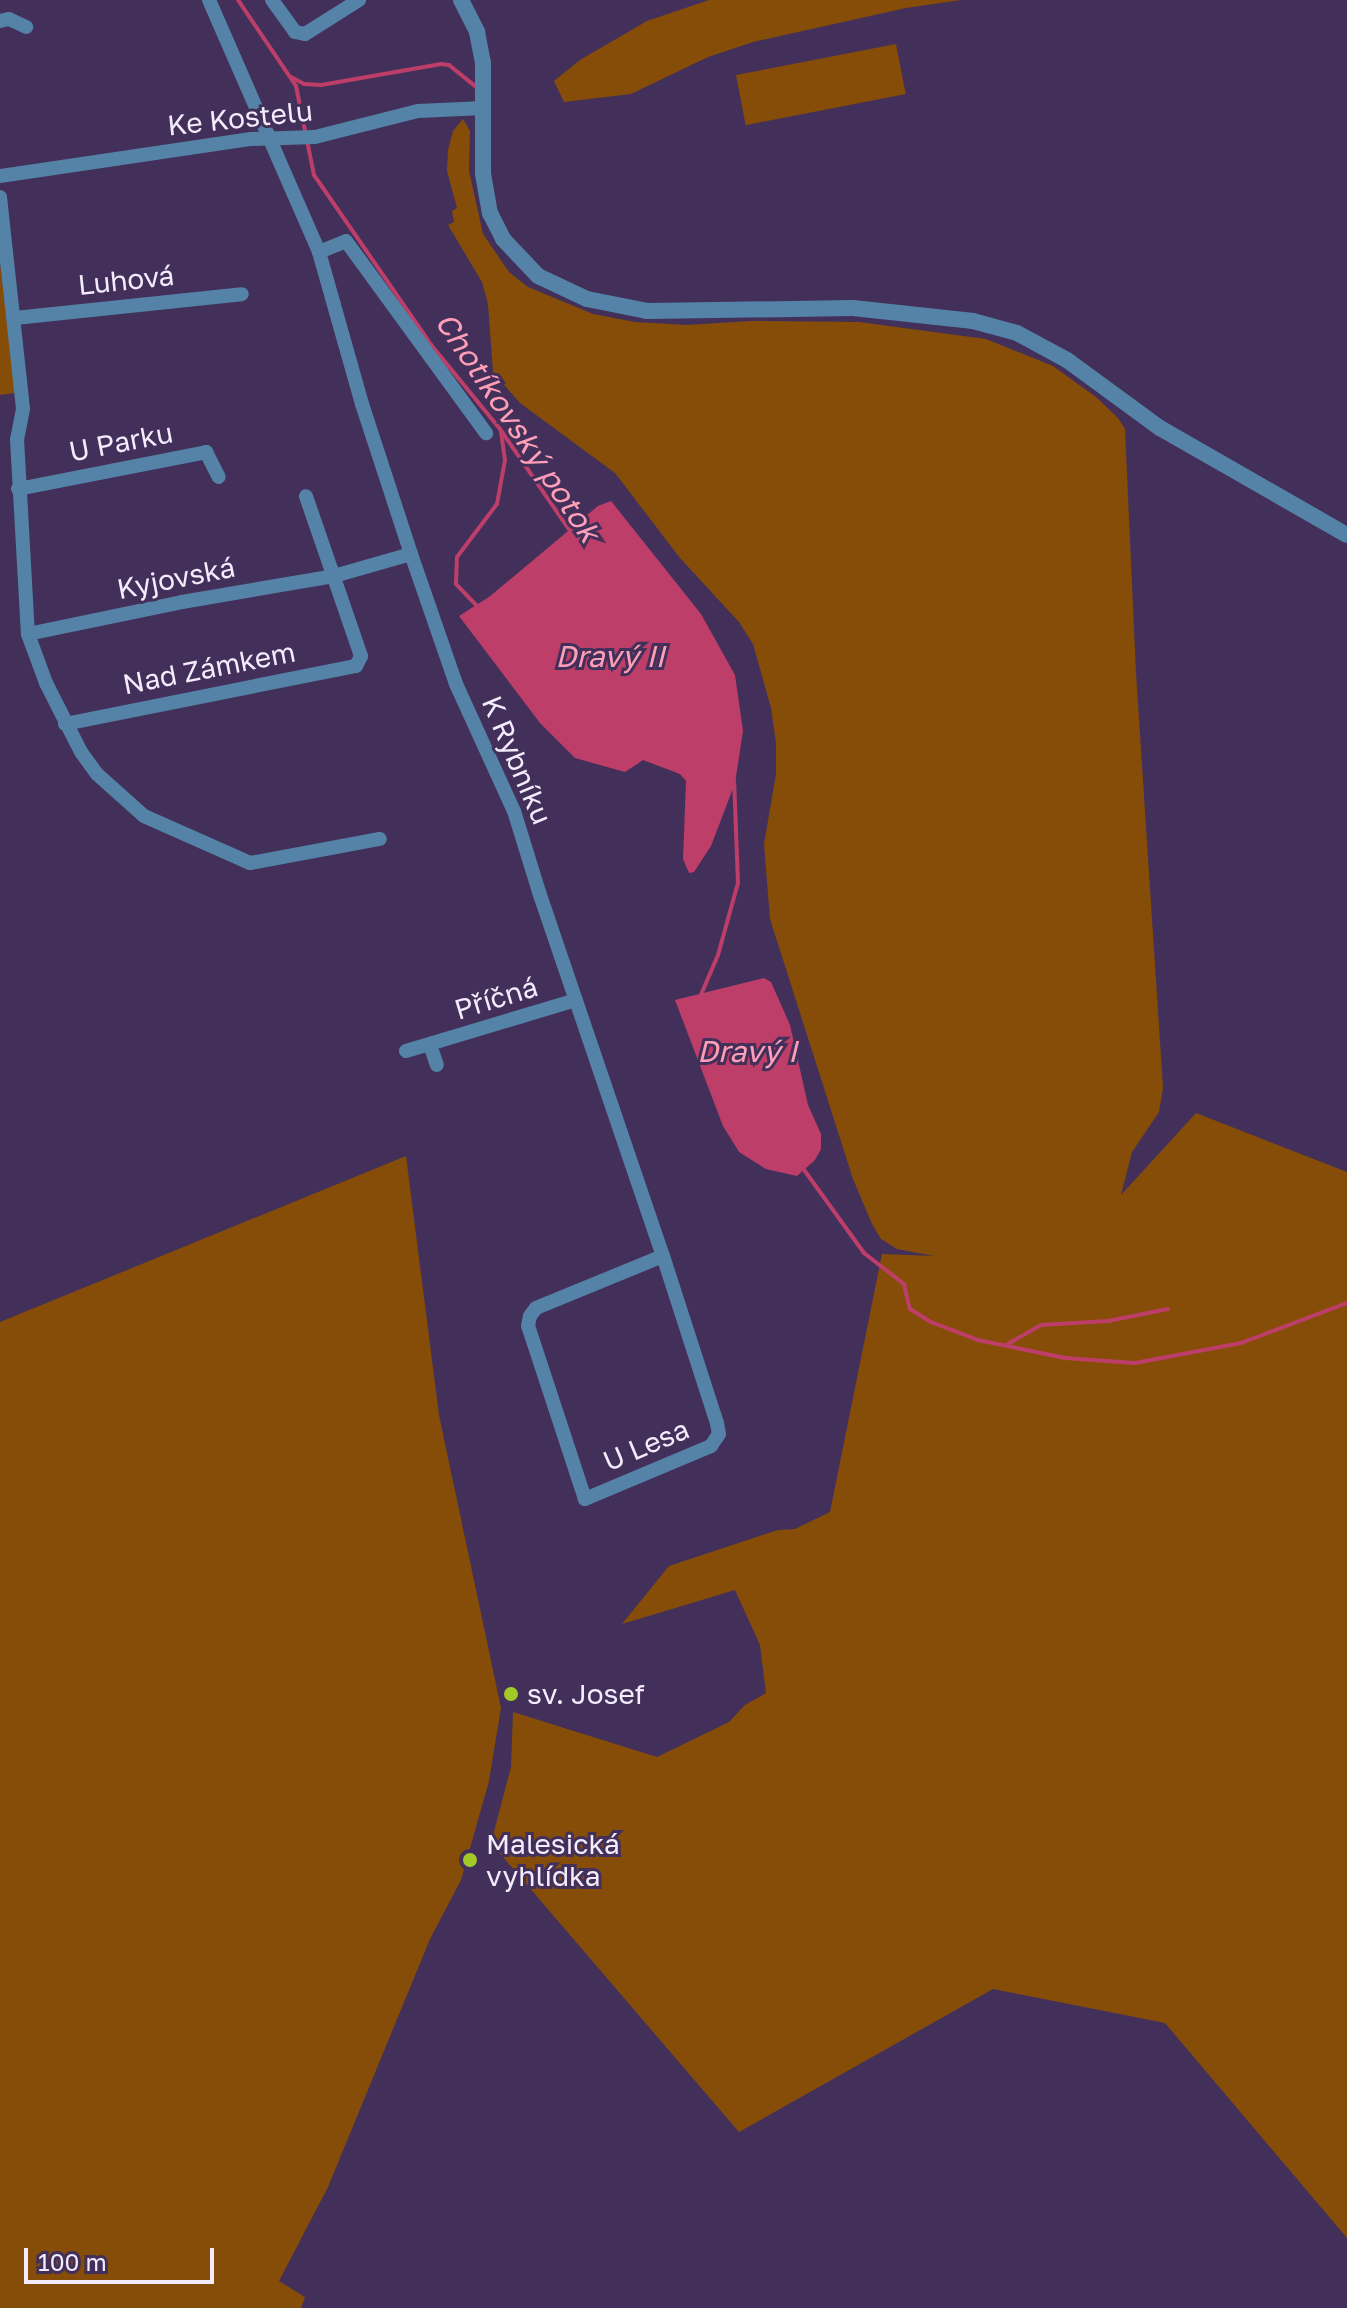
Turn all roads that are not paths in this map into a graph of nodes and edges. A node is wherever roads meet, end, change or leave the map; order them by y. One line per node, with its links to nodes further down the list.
1 (210, 0): 8 (street, K Rybníku)
2 (272, 0): 3 (street)
3 (359, 0)
4 (461, 0): 7 (street)
5 (0, 21): 6 (street)
6 (26, 27)
7 (484, 108): 8 (street, Ke Kostelu); 18 (street)
8 (266, 138): 9 (street, Ke Kostelu); 11 (street, K Rybníku)
9 (0, 176)
10 (0, 197): 13 (street)
11 (319, 252): 14 (street); 19 (street, K Rybníku)
12 (242, 294): 13 (street, Luhová)
13 (15, 318): 16 (street)
14 (486, 433)
15 (219, 477): 16 (street, U Parku)
16 (18, 489): 21 (street)
17 (306, 496): 20 (street)
18 (1347, 535)
19 (411, 554): 20 (street, Kyjovská); 24 (street, K Rybníku)
20 (334, 576): 21 (street, Kyjovská); 22 (street, Nad Zámkem)
21 (28, 634): 22 (street)
22 (65, 724): 23 (street)
23 (380, 839)
24 (576, 1000): 25 (street, Příčná); 28 (street, K Rybníku)
25 (430, 1045): 26 (street, Příčná); 27 (street, Příčná)
26 (406, 1051)
27 (437, 1065)
28 (663, 1256): 28 (street, U Lesa)

